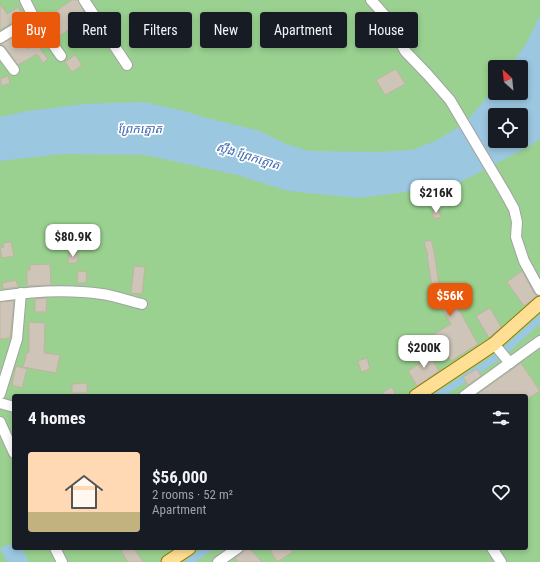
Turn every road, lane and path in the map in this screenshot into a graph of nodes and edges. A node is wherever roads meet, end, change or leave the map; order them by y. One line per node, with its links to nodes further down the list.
1 (25, 0): 4 (street)
2 (84, 0): 10 (street)
3 (371, 0): 12 (street)
4 (31, 12)
5 (12, 31): 6 (street)
6 (0, 38)
7 (55, 48): 9 (street)
8 (0, 51): 11 (street)
9 (61, 56)
10 (127, 64)
11 (14, 70)
12 (540, 290)
13 (21, 293): 14 (street); 16 (street); 20 (street)
14 (0, 296)
15 (540, 303): 18 (main road)
16 (142, 304)
17 (540, 341): 19 (street)
18 (497, 347): 19 (street); 22 (main road)
19 (509, 361): 23 (street)
20 (3, 376): 21 (street)
21 (0, 394)
22 (423, 394)
23 (467, 394)
24 (0, 403): 25 (street)
25 (12, 406)
26 (0, 422): 27 (street)
27 (12, 449)
28 (56, 550): 33 (street)
29 (187, 550): 32 (main road)
30 (235, 550): 34 (street)
31 (493, 550): 35 (street)
32 (173, 561)
33 (62, 562)
34 (218, 562)
35 (501, 562)

